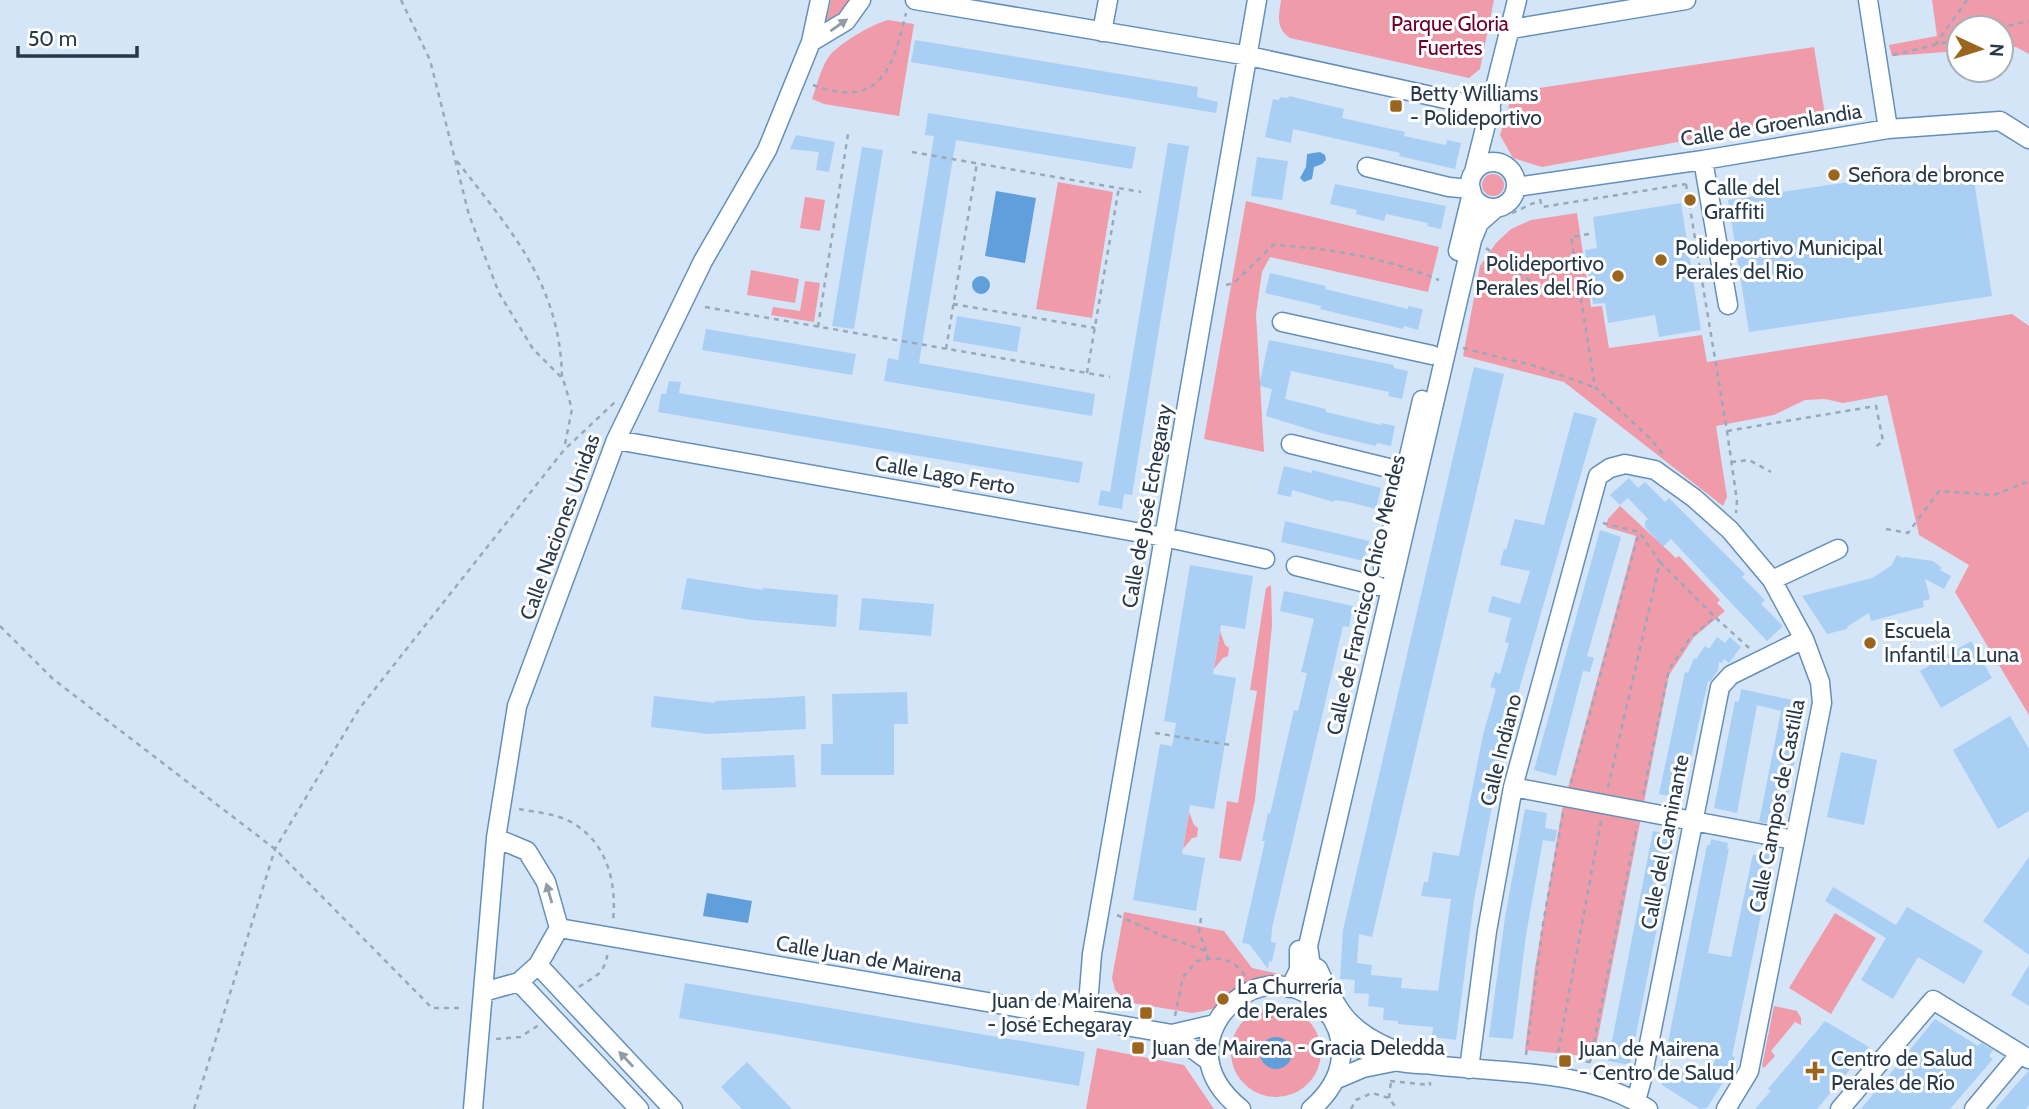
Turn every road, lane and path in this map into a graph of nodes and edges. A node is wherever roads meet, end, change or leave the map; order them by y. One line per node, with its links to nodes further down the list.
1 (401, 0): 25 (path)
2 (820, 0): 15 (street, Calle Naciones Unidas)
3 (861, 0): 15 (street, one-way to 3)
4 (1108, 0): 13 (street)
5 (1257, 0): 17 (street, Calle de José Echegaray)
6 (1517, 0): 12 (street, Calle de Francisco Chico Mendes)
7 (1686, 0): 12 (street)
8 (1868, 0): 18 (street)
9 (1967, 0): 16 (path)
10 (966, 4): 11 (street); 13 (street)
11 (911, 5): 19 (path)
12 (1511, 29): 20 (street, Calle de Francisco Chico Mendes)
13 (1102, 32): 17 (street)
14 (1945, 42): 16 (path)
15 (811, 43): 58 (street, Calle Naciones Unidas)
16 (1935, 45): 18 (path)
17 (1249, 56): 20 (street); 72 (street, Calle de José Echegaray)
18 (1876, 59): 21 (street)
19 (813, 85)
20 (1491, 109): 29 (street, Calle de Francisco Chico Mendes); 33 (street, Calle de Francisco Chico Mendes)
21 (1888, 129): 23 (street, Calle de Groenlandia); 26 (street, Calle de Groenlandia)
22 (848, 134): 47 (path)
23 (2029, 139)
24 (912, 152): 27 (path)
25 (455, 159): 54 (path); 54 (path)
26 (1703, 160): 30 (street); 31 (street, Calle de Groenlandia)
27 (977, 163): 34 (path); 43 (path)
28 (1367, 167): 33 (street)
29 (1509, 169): 33 (street); 35 (street)
30 (1707, 181): 32 (path); 44 (street)
31 (1536, 184): 32 (path); 35 (street, Calle de Groenlandia)
32 (1686, 184): 57 (path)
33 (1472, 185): 37 (street); 51 (street, Calle de Francisco Chico Mendes)
34 (1119, 187): 36 (path); 48 (path)
35 (1516, 187): 37 (street)
36 (1141, 192)
37 (1496, 208): 39 (street, Calle de Francisco Chico Mendes)
38 (1589, 234): 55 (path)
39 (1472, 240): 42 (path); 97 (street, Calle de Francisco Chico Mendes)
40 (1439, 280): 41 (path)
41 (1226, 285)
42 (1536, 285)
43 (953, 304): 48 (path); 50 (path)
44 (1728, 305)
45 (705, 307): 47 (path)
46 (1282, 322): 51 (street)
47 (818, 327): 50 (path)
48 (1095, 328): 52 (path)
49 (1460, 348): 55 (path)
50 (946, 349): 52 (path)
51 (1432, 355): 65 (street, Calle de Francisco Chico Mendes)
52 (1087, 373): 53 (path)
53 (1110, 377)
54 (562, 379): 61 (path)
55 (1595, 387): 64 (path)
56 (620, 396): 61 (path)
57 (1727, 432): 60 (path); 62 (path)
58 (615, 440): 72 (street, Calle Lago Ferto); 88 (street, Calle Naciones Unidas)
59 (1291, 444): 65 (street)
60 (1873, 449)
61 (564, 450): 90 (path)
62 (1731, 462): 66 (path); 69 (path)
63 (1625, 464): 68 (street, Calle Indiano); 77 (street, Calle Campos de Castilla)
64 (1669, 464)
65 (1405, 472): 78 (street, Calle de Francisco Chico Mendes)
66 (1771, 472)
67 (2029, 481): 70 (path)
68 (1586, 518): 71 (path); 85 (street, Calle Indiano)
69 (1734, 520)
70 (1886, 528)
71 (1639, 533)
72 (1164, 537): 74 (street, Calle Lago Ferto); 103 (street, Calle de José Echegaray)
73 (1838, 549): 77 (street)
74 (1265, 559)
75 (1660, 562): 79 (path)
76 (1296, 566): 78 (street)
77 (1772, 580): 81 (street, Calle Campos de Castilla)
78 (1378, 586): 100 (street, Calle de Francisco Chico Mendes)
79 (1715, 617): 82 (path); 86 (path)
80 (0, 626): 90 (path)
81 (1804, 639): 87 (street, Calle del Caminante); 89 (street, Calle Campos de Castilla)
82 (1755, 654)
83 (1155, 733): 84 (path)
84 (1230, 745)
85 (1513, 787): 86 (street); 113 (street, Calle Indiano)
86 (1640, 811): 87 (street); 111 (path)
87 (1692, 821): 89 (street); 115 (street, Calle del Caminante)
88 (496, 838): 93 (street, one-way to 88); 101 (street, Calle Naciones Unidas)
89 (1794, 840): 127 (street, Calle Campos de Castilla)
90 (275, 849): 101 (path); 119 (path)
91 (1117, 915): 94 (path)
92 (1200, 918): 94 (path)
93 (559, 928): 96 (street); 103 (street, Calle Juan de Mairena)
94 (1206, 951): 95 (path)
95 (1208, 958): 99 (path); 105 (path)
96 (538, 965): 98 (street); 122 (street, one-way to 96)
97 (1310, 965): 102 (street, Calle de Francisco Chico Mendes); 112 (street)
98 (519, 982): 101 (street); 121 (street)
99 (1252, 986)
100 (1290, 988): 102 (street); 104 (street)
101 (482, 1000): 120 (street, Calle Naciones Unidas)
102 (1317, 1001): 106 (street)
103 (1083, 1020): 105 (street, Calle Juan de Mairena)
104 (1215, 1024): 105 (street, Calle Juan de Mairena); 109 (street)
105 (1172, 1034): 109 (street, Calle Juan de Mairena)
106 (1341, 1039): 110 (street); 114 (street)
107 (2025, 1057): 128 (street); 129 (street)
108 (1557, 1058): 111 (path)
109 (1209, 1061): 123 (street)
110 (1397, 1061): 112 (street); 114 (street)
111 (1590, 1062): 115 (path)
112 (1433, 1065): 113 (street)
113 (1469, 1069): 118 (street)
114 (1337, 1079): 124 (street)
115 (1642, 1079): 118 (street, Calle del Caminante)
116 (1391, 1081): 117 (path)
117 (1389, 1098): 125 (path); 126 (path)
118 (1631, 1103)
119 (194, 1109)
120 (473, 1109)
121 (639, 1109)
122 (673, 1109)
123 (1241, 1109)
124 (1311, 1109)
125 (1351, 1109)
126 (1396, 1109)
127 (1726, 1109)
128 (1840, 1109)
129 (1974, 1109)

